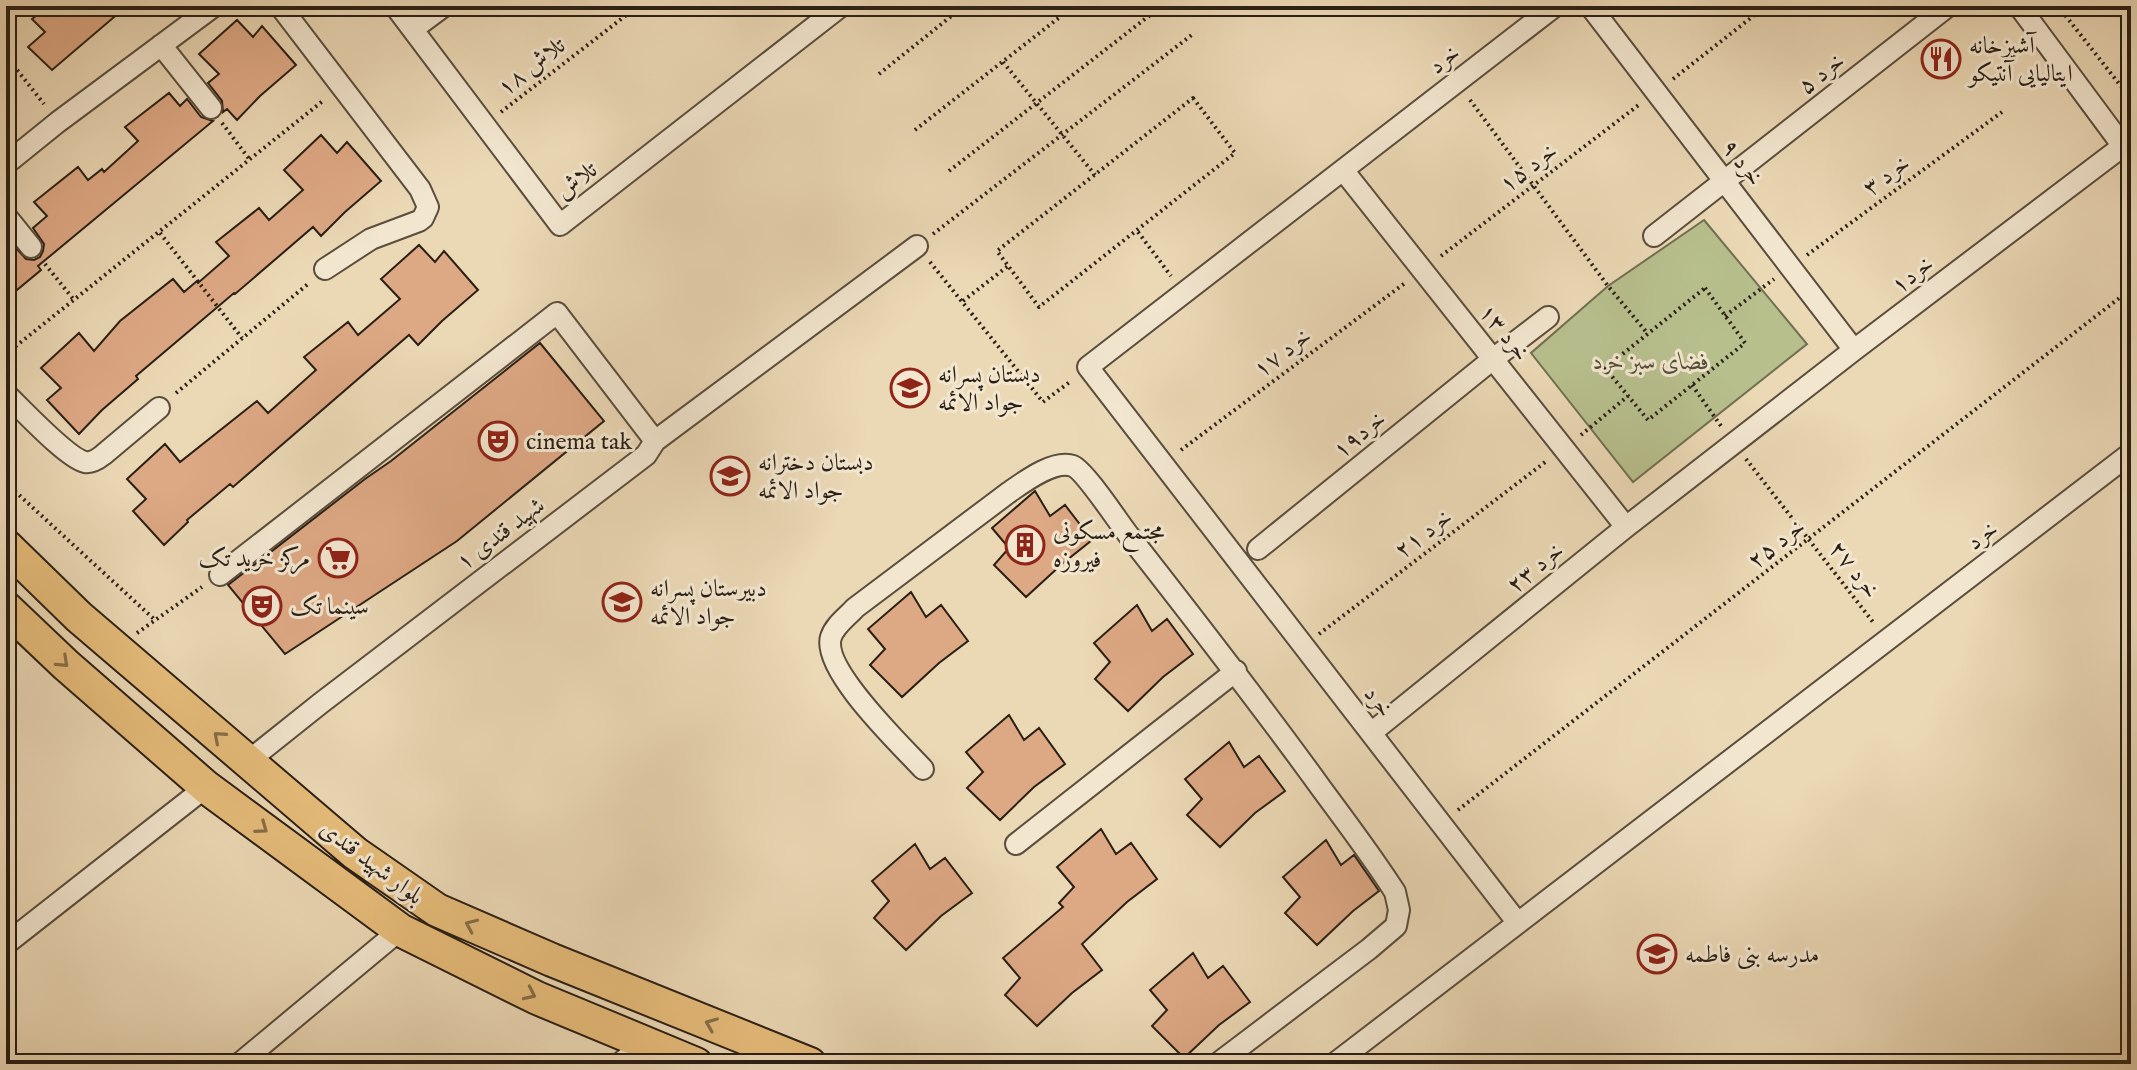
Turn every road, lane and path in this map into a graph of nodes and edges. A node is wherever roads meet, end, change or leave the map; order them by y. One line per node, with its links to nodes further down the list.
1 (214, 6): 20 (street)
2 (280, 6): 25 (street)
3 (395, 6): 18 (street, تلاش)
4 (444, 6): 18 (street)
5 (638, 6): 32 (path, تلاش ۱۸)
6 (806, 6): 17 (street)
7 (841, 6): 17 (street, تلاش)
8 (1074, 6): 22 (path)
9 (1555, 6): 24 (street, خرد)
10 (1590, 6): 26 (street, خرد ۹)
11 (1766, 6): 26 (path, خرد ۱۵)
12 (1948, 6): 41 (street, خرد ۵)
13 (2019, 6): 35 (street)
14 (2058, 6): 27 (path)
15 (962, 7): 23 (path)
16 (1154, 12): 28 (path)
17 (819, 23): 32 (street, تلاش)
18 (413, 29): 32 (street, تلاش)
19 (1193, 34): 34 (path)
20 (161, 45): 29 (street); 31 (street)
21 (6, 56): 31 (path)
22 (1003, 62): 28 (path); 33 (path)
23 (879, 74)
24 (1457, 82): 38 (street, خرد); 42 (path)
25 (342, 86): 36 (path); 51 (street)
26 (1656, 92): 41 (street, خرد ۹); 42 (path, خرد ۱۵)
27 (2131, 99)
28 (1036, 103): 34 (path); 39 (path)
29 (211, 108): 36 (path)
30 (2002, 112): 50 (path, خرد ۳)
31 (58, 122): 37 (street)
32 (485, 124)
33 (915, 130)
34 (1062, 135): 40 (path); 47 (path)
35 (2127, 152): 61 (street, خرد۱)
36 (250, 160): 44 (path)
37 (6, 164)
38 (1343, 170): 52 (street, خرد ۱۳); 54 (street, خرد)
39 (949, 171)
40 (1095, 175): 49 (path); 49 (path)
41 (1725, 182): 46 (street, خرد ۵); 50 (street, خرد ۹)
42 (1533, 186): 52 (path, خرد ۱۵); 59 (path)
43 (6, 216): 48 (street)
44 (159, 232): 55 (path); 60 (path)
45 (1138, 232): 54 (path)
46 (1654, 236)
47 (917, 246): 56 (path); 69 (street, شهيد قندی ۱)
48 (31, 247): 55 (path)
49 (1008, 266): 56 (path)
50 (1791, 267): 57 (path, خرد ۳); 61 (street, خرد ۹)
51 (325, 269): 60 (path)
52 (1422, 270): 63 (street, خرد ۱۳); 73 (path, خرد ۱۷)
53 (2131, 289): 76 (path, خرد ۲۵)
54 (1184, 294): 64 (street, خرد)
55 (74, 300): 62 (path)
56 (962, 302): 64 (path)
57 (1725, 316): 59 (path); 65 (path)
58 (1548, 317): 63 (street, خرد۱۹)
59 (1648, 334): 67 (path)
60 (242, 338): 68 (path)
61 (1854, 350): 70 (street, خرد۱)
62 (6, 354)
63 (1493, 359): 71 (street, خرد ۱۳); 78 (street, خرد۱۹)
64 (1088, 367): 73 (street, خرد)
65 (1692, 385): 67 (path); 70 (path, خرد ۲۷)
66 (6, 394): 68 (street)
67 (1628, 396): 71 (path, خرد ۲۱)
68 (159, 408)
69 (655, 441): 79 (street); 87 (street, شهيد قندی ۱)
70 (1735, 445): 75 (street, خرد ۲۳); 76 (path, خرد ۲۷)
71 (1564, 449): 75 (street, خرد ۱۳); 83 (path, خرد ۲۱)
72 (2131, 453): 82 (street, خرد)
73 (1163, 463): 83 (street, خرد)
74 (6, 483): 81 (path)
75 (1626, 527): 86 (street, خرد ۲۳)
76 (1809, 540): 82 (path, خرد ۲۷); 90 (path, خرد ۲۵)
77 (6, 546): 84 (main road, بلوار شهید قندی)
78 (1258, 549)
79 (220, 575): 81 (path)
80 (9, 617): 89 (main road, بلوار شهید قندی, one-way to 89)
81 (155, 620): 84 (path)
82 (1887, 640): 92 (street, خرد)
83 (1304, 646): 86 (street, خرد)
84 (115, 648): 87 (main road, بلوار شهید قندی, one-way to 84)
85 (1236, 671): 88 (street); 91 (street); 100 (street)
86 (1371, 733): 90 (street, خرد)
87 (247, 762): 95 (main road, بلوار شهید قندی, one-way to 87)
88 (923, 769)
89 (206, 787): 93 (main road, بلوار شهید قندی, one-way to 93); 94 (street)
90 (1441, 823): 92 (street, خرد)
91 (1016, 844)
92 (1517, 922): 101 (street)
93 (400, 930): 96 (main road, بلوار شهید قندی, one-way to 96); 97 (street)
94 (6, 944)
95 (752, 1052): 99 (main road, بلوار شهید قندی)
96 (632, 1054): 98 (main road, بلوار شهید قندی)
97 (239, 1064)
98 (696, 1064)
99 (810, 1064)
100 (1217, 1064)
101 (1334, 1064)

